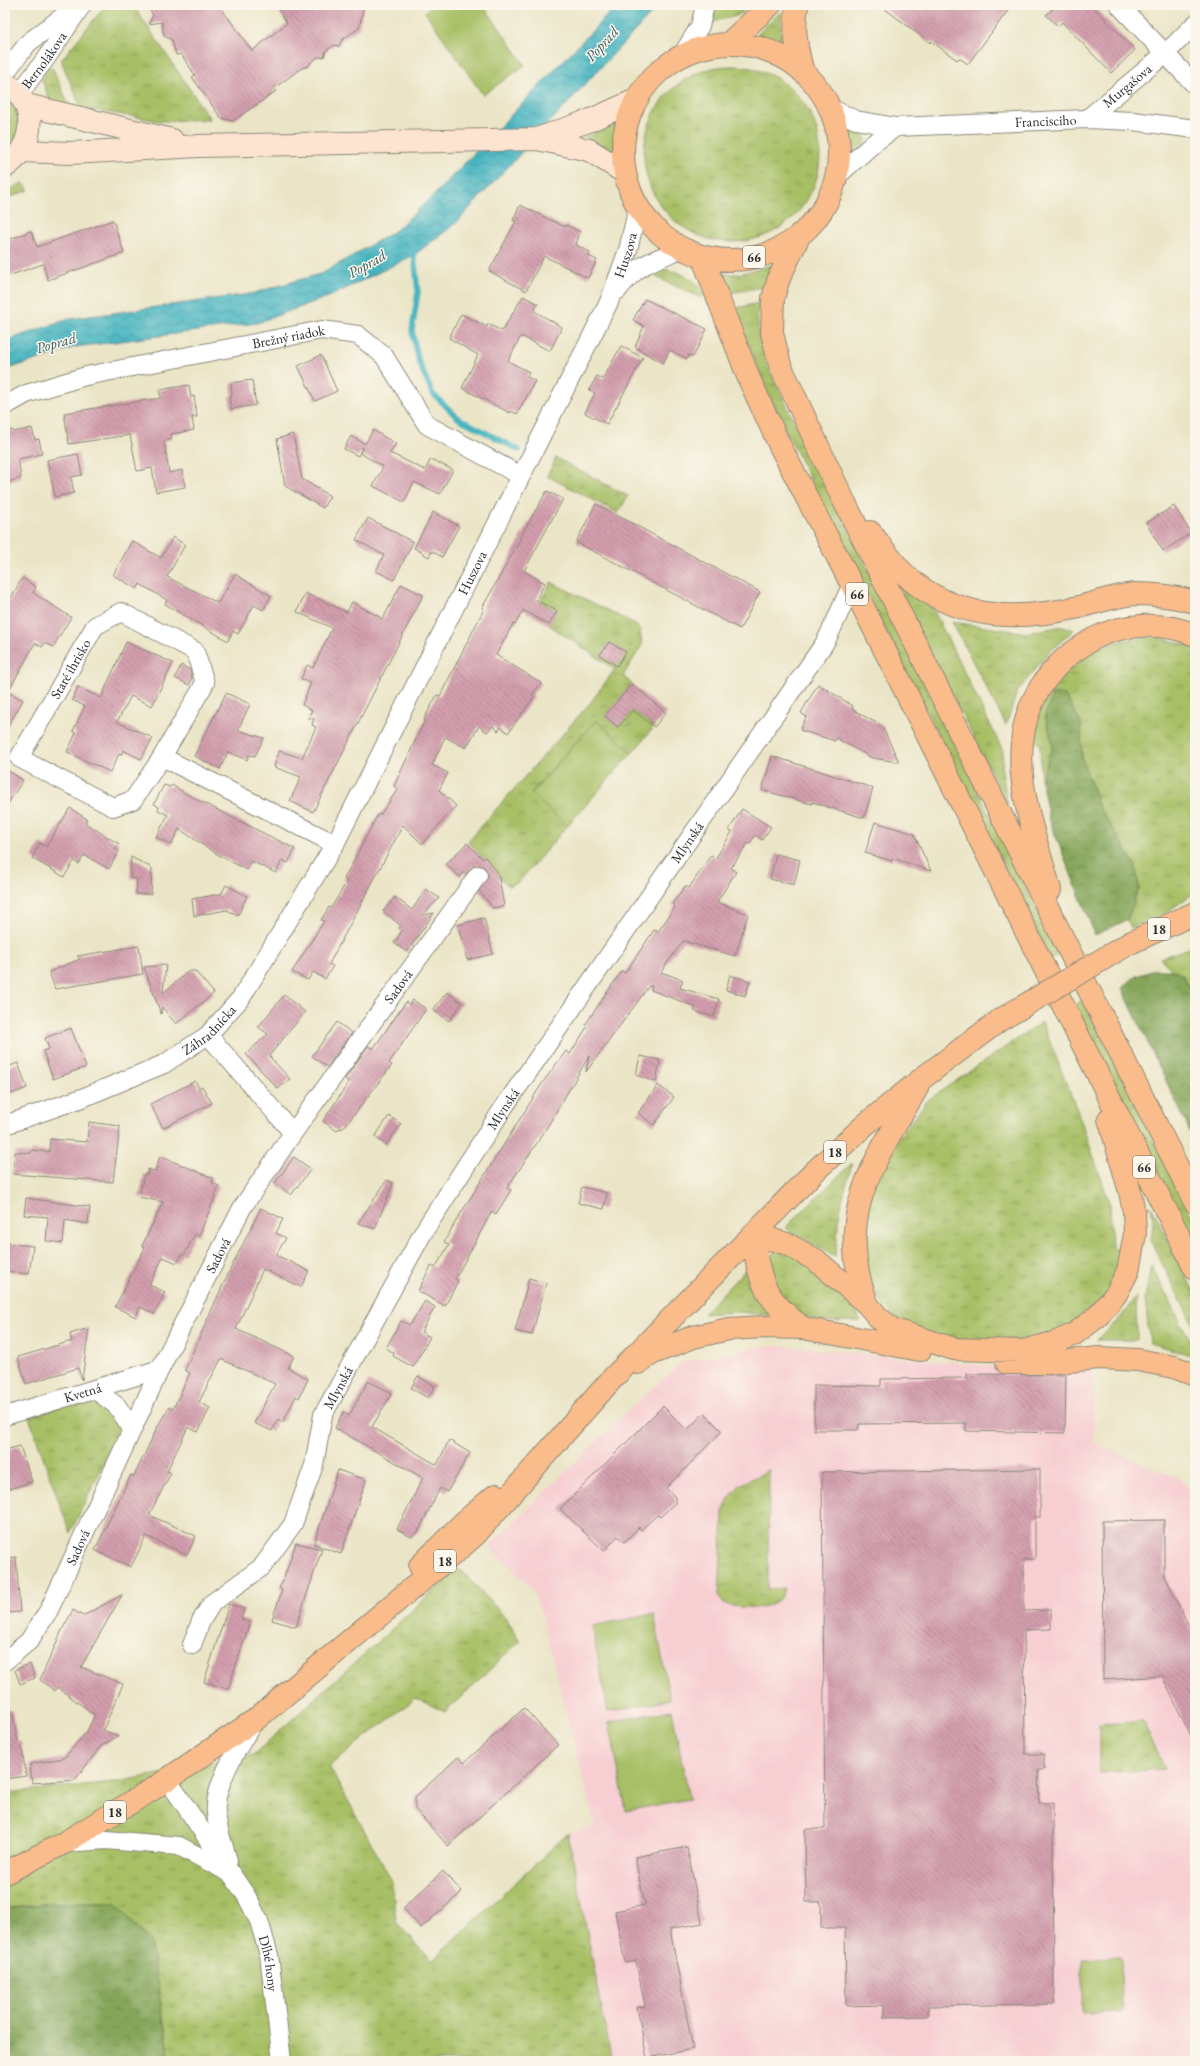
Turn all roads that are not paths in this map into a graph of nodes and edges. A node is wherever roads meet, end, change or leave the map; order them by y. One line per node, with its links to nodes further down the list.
1 (78, 5): 12 (street, Bernolákova)
2 (82, 5): 14 (street, Bernolákova)
3 (705, 5): 10 (street)
4 (770, 5): 8 (main road)
5 (797, 5): 11 (main road, 66)
6 (1119, 5): 9 (street)
7 (1195, 24): 9 (street, Murgašova)
8 (728, 44): 10 (main road, 66); 11 (main road, 66)
9 (1166, 53): 13 (street); 17 (street, Murgašova)
10 (682, 55): 15 (main road, 66)
11 (803, 72): 16 (main road, 66)
12 (5, 73)
13 (1195, 85)
14 (17, 94): 21 (street); 22 (street)
15 (636, 100): 20 (street); 24 (main road, 66)
16 (830, 108): 18 (street, Francisciho); 25 (main road, 66)
17 (1087, 118): 18 (street, Francisciho); 19 (street, Francisciho)
18 (896, 128): 25 (street)
19 (1195, 129)
20 (537, 139): 21 (street); 24 (street)
21 (198, 146): 22 (street)
22 (22, 151): 23 (street)
23 (5, 167)
24 (624, 172): 26 (main road, 66)
25 (835, 178): 27 (main road, 66)
26 (638, 208): 28 (main road, 66); 29 (street, Huszova)
27 (800, 234): 28 (main road, 66); 32 (main road, 66)
28 (692, 252): 29 (street, Huszova); 33 (main road, 66)
29 (609, 302): 31 (street, Huszova)
30 (5, 406): 31 (street, Brežný riadok)
31 (521, 476): 38 (street, Huszova)
32 (839, 491): 34 (main road); 41 (main road, 66)
33 (852, 585): 43 (main road, 66); 58 (street, Mlynská)
34 (1195, 602)
35 (1195, 635): 41 (main road)
36 (12, 755): 37 (street, Staré ihrisko); 37 (street, Staré ihrisko)
37 (162, 757): 38 (street)
38 (334, 844): 42 (street, Záhradnícka)
39 (478, 875): 46 (street, Sadová)
40 (1193, 913): 44 (main road, 18, bridge)
41 (1063, 939): 47 (main road, 66)
42 (208, 1035): 45 (street, Záhradnícka); 46 (street)
43 (1094, 1066): 49 (main road, 66); 50 (main road)
44 (924, 1077): 48 (main road, 18); 50 (main road)
45 (5, 1125)
46 (293, 1132): 52 (street, Sadová)
47 (1195, 1202)
48 (753, 1234): 50 (main road); 51 (main road); 54 (main road, 18)
49 (1195, 1268)
50 (867, 1304)
51 (803, 1328): 53 (main road); 54 (main road)
52 (160, 1369): 55 (street, Kvetná); 57 (street, Sadová)
53 (1195, 1375)
54 (612, 1380): 60 (main road, 18)
55 (94, 1389): 56 (street, Kvetná); 57 (street)
56 (5, 1416)
57 (132, 1430): 59 (street, Sadová)
58 (192, 1645)
59 (5, 1661)
60 (255, 1720): 61 (main road, 18); 64 (street)
61 (167, 1779): 62 (main road, 18); 64 (street, Dlhé hony)
62 (64, 1843): 63 (main road, 18); 64 (street, Dlhé hony)
63 (5, 1873)
64 (231, 1874): 65 (street, Dlhé hony)
65 (282, 2061)

